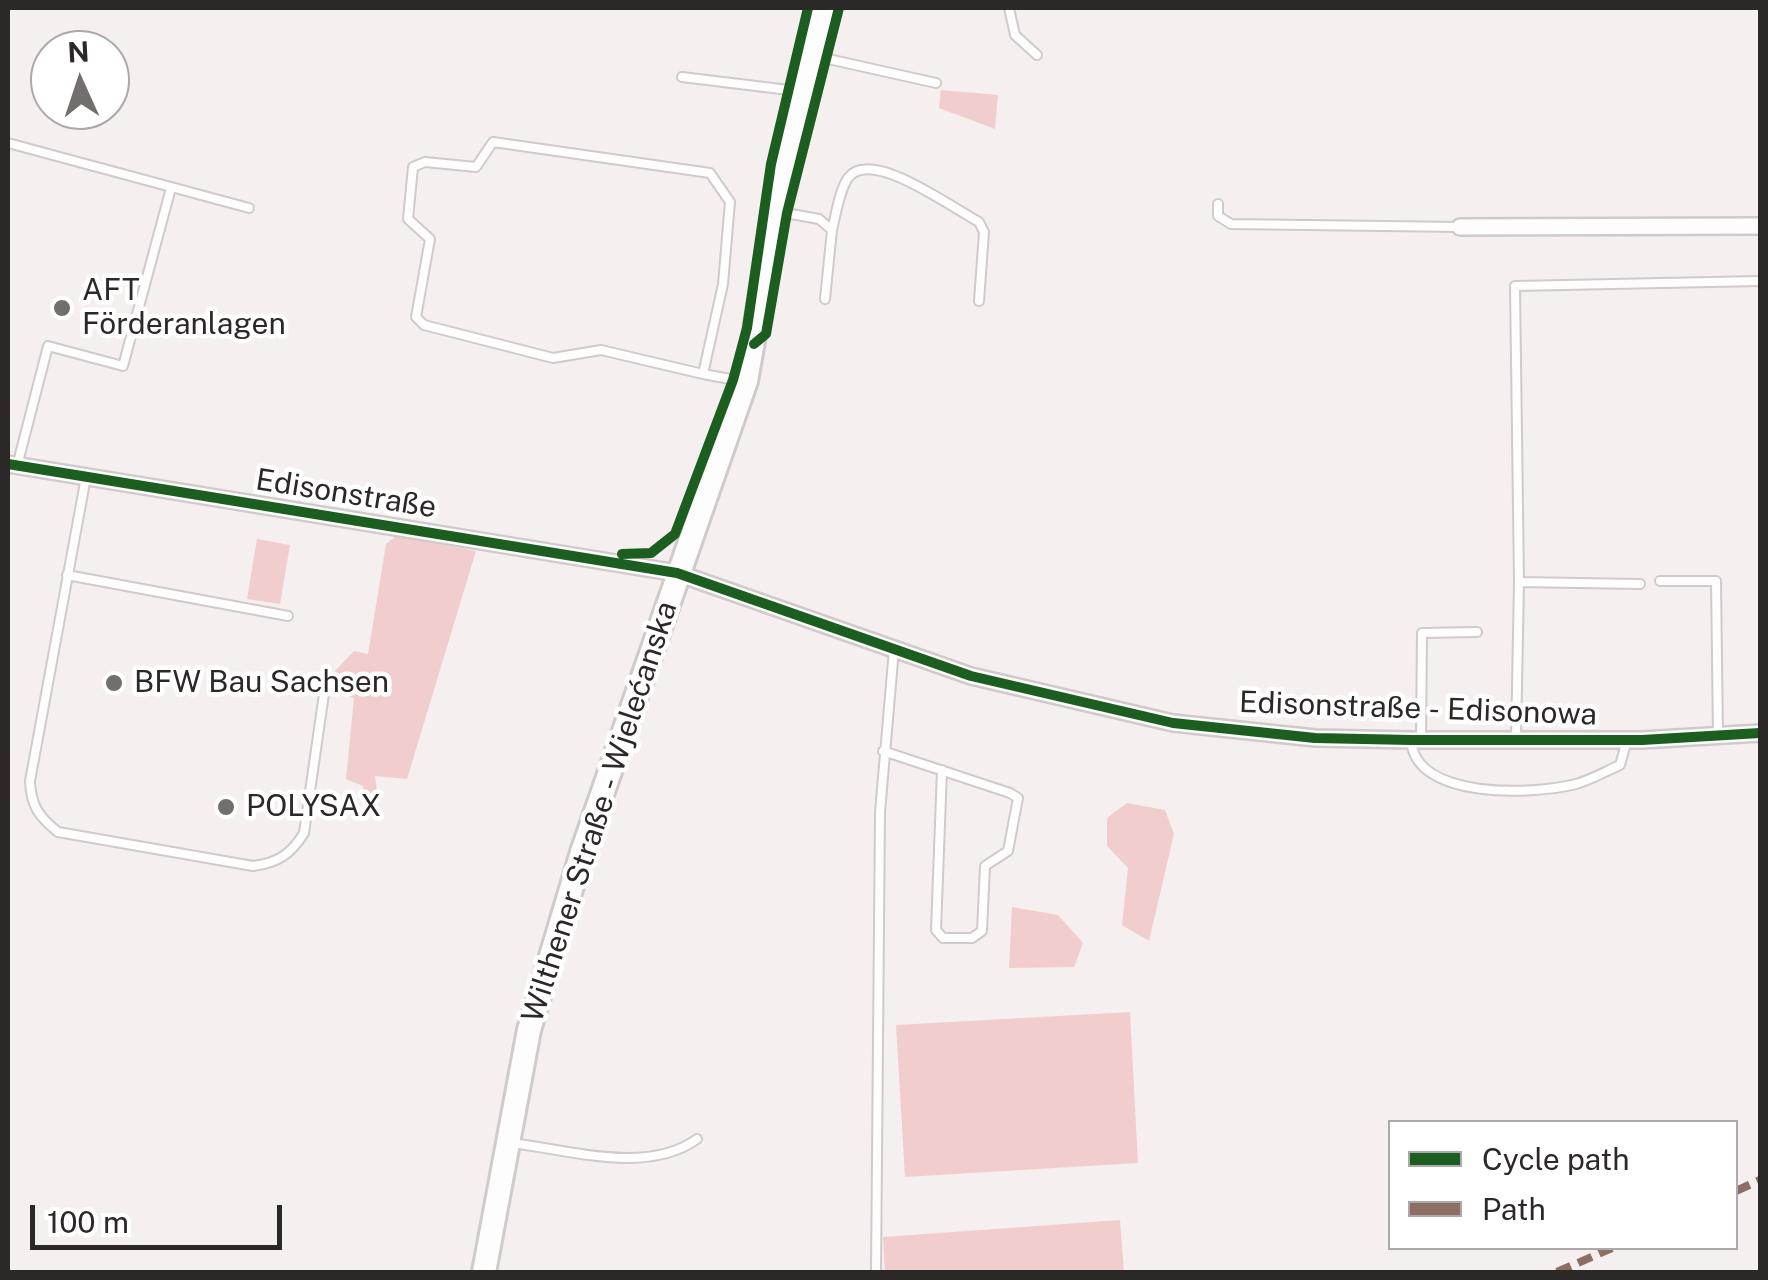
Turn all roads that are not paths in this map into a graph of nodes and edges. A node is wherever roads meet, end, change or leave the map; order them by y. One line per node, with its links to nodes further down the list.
1 (823, 8): 3 (main road, Wilthener Straße - Wjelećanska)
2 (1009, 8): 4 (lane)
3 (810, 55): 6 (lane); 7 (main road, Wilthener Straße - Wjelećanska)
4 (1036, 56)
5 (682, 77): 7 (lane)
6 (936, 83)
7 (800, 92): 12 (main road, Wilthener Straße - Wjelećanska)
8 (8, 144): 9 (lane)
9 (171, 188): 11 (lane); 21 (lane)
10 (1218, 204): 14 (lane)
11 (249, 208)
12 (776, 211): 15 (lane); 20 (main road, Wilthener Straße - Wjelećanska)
13 (1760, 226): 14 (street)
14 (1460, 227)
15 (832, 230): 17 (lane); 18 (lane)
16 (1760, 281): 26 (lane)
17 (825, 299)
18 (978, 301)
19 (704, 374): 19 (lane); 20 (lane)
20 (746, 382): 23 (main road, Wilthener Straße - Wjelećanska)
21 (12, 465): 22 (street, Edisonstraße)
22 (86, 477): 23 (street, Edisonstraße); 24 (lane)
23 (677, 574): 30 (street, Edisonstraße - Edisonowa); 40 (main road, Wilthener Straße - Wjelećanska)
24 (67, 575): 28 (lane); 31 (lane)
25 (1660, 581): 33 (lane)
26 (1519, 582): 27 (lane); 35 (lane)
27 (1640, 584)
28 (288, 616)
29 (1477, 632): 34 (lane)
30 (894, 648): 34 (street, Edisonstraße - Edisonowa); 37 (lane)
31 (326, 673)
32 (1760, 733): 33 (street, Edisonstraße - Edisonowa)
33 (1718, 738): 36 (street, Edisonstraße - Edisonowa)
34 (1416, 739): 35 (street, Edisonstraße - Edisonowa); 36 (lane)
35 (1516, 740): 36 (street, Edisonstraße - Edisonowa)
36 (1628, 740)
37 (883, 752): 38 (lane); 42 (lane)
38 (942, 770): 38 (lane)
39 (697, 1139): 40 (lane)
40 (505, 1142): 41 (main road, Wilthener Straße - Wjelećanska)
41 (484, 1272)
42 (876, 1272)

